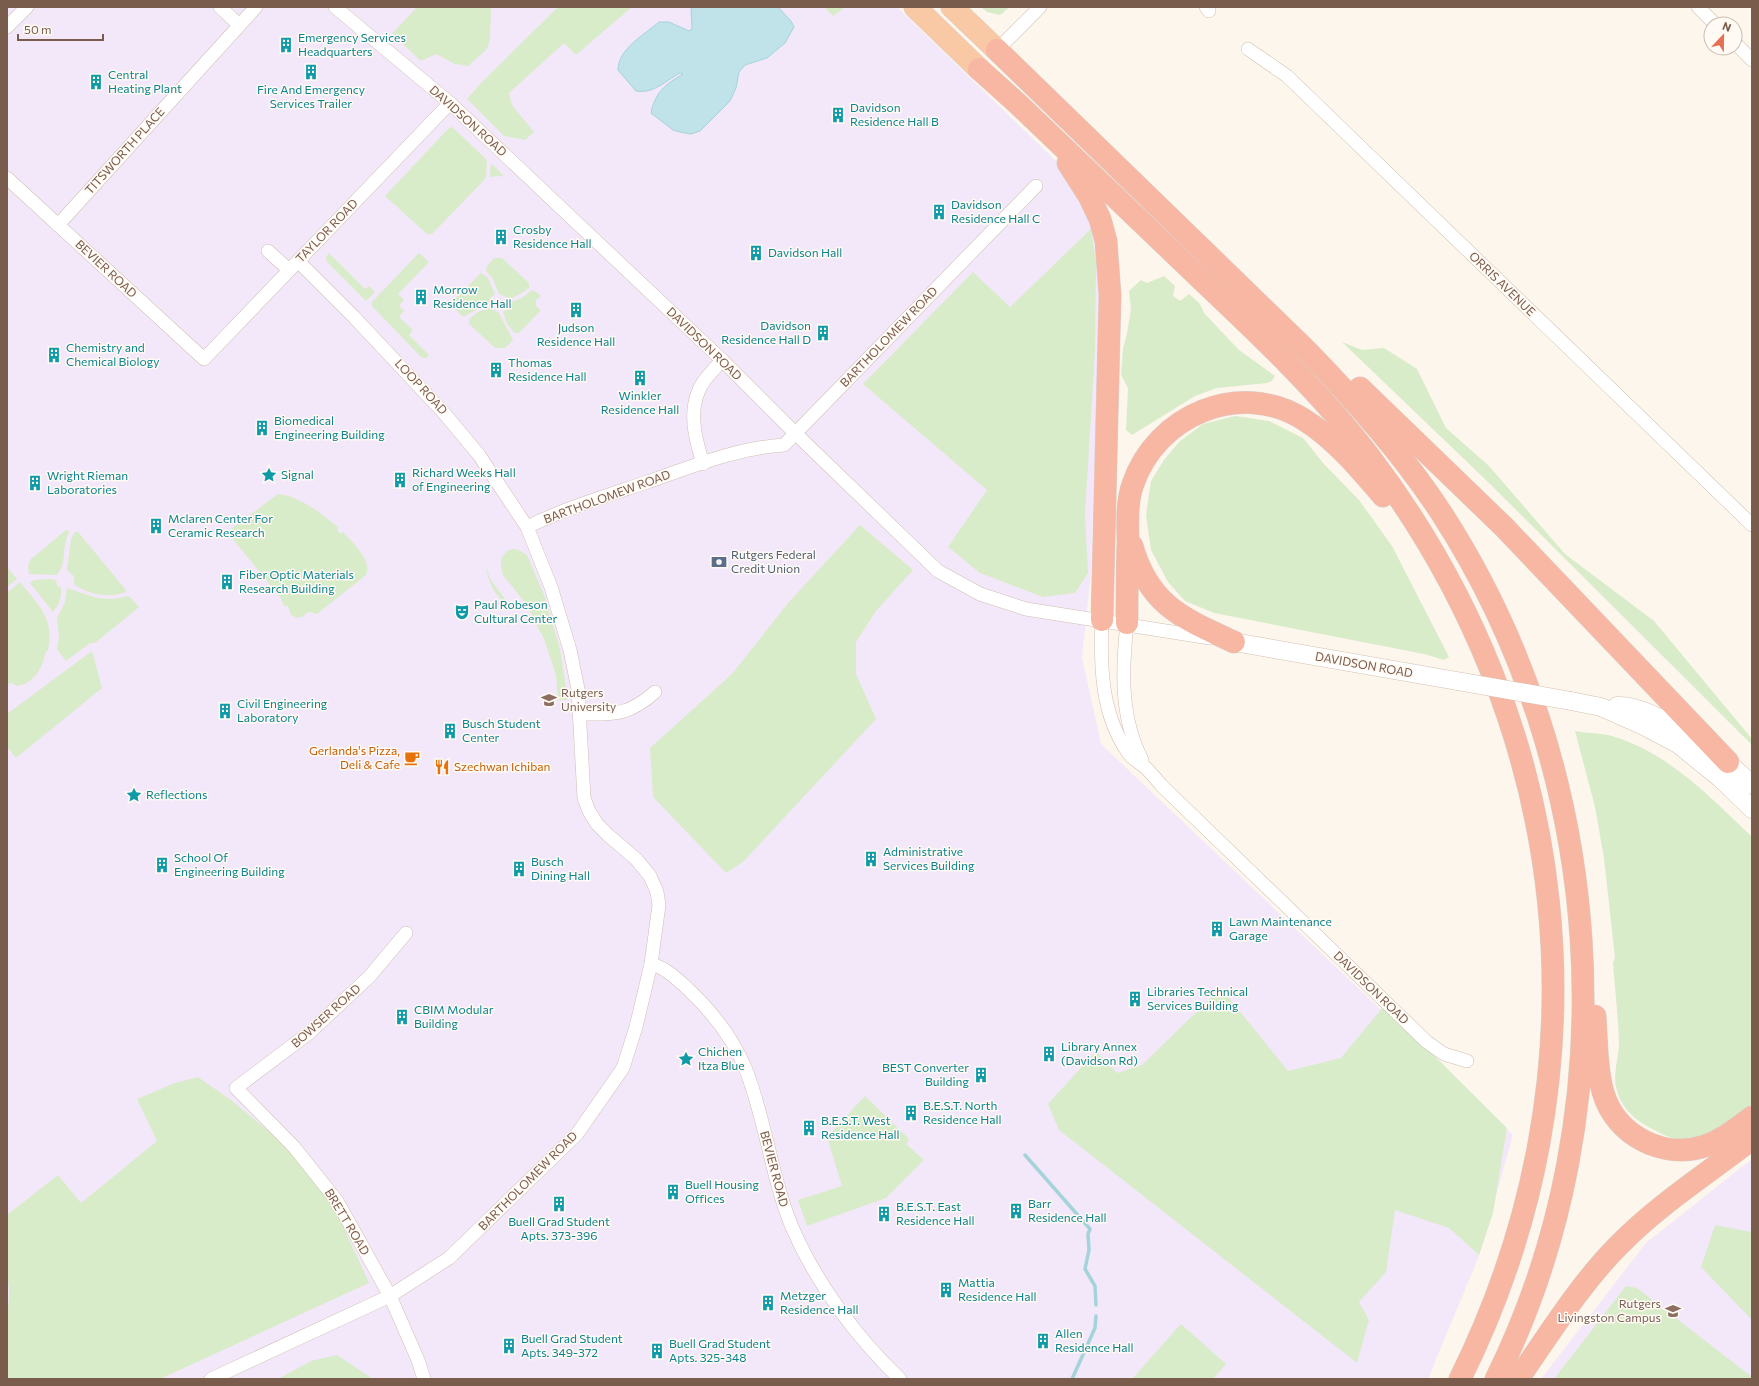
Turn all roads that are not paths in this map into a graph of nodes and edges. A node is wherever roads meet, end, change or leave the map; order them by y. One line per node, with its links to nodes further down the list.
1 (27, 7): 11 (street)
2 (220, 7): 10 (street)
3 (256, 7): 10 (street, TITSWORTH PLACE)
4 (335, 7): 16 (street, DAVIDSON ROAD)
5 (915, 7): 17 (highway)
6 (952, 7): 13 (highway)
7 (1040, 7): 13 (street)
8 (1698, 7): 9 (street)
9 (1707, 16)
10 (239, 25): 20 (street, TITSWORTH PLACE)
11 (7, 26)
12 (1248, 48): 28 (street, ORRIS AVENUE)
13 (997, 50): 21 (highway)
14 (1743, 51): 15 (street)
15 (1752, 60)
16 (450, 103): 23 (street, TAYLOR ROAD); 25 (street, DAVIDSON ROAD)
17 (1018, 104): 31 (highway); 32 (highway)
18 (7, 178): 20 (street, BEVIER ROAD)
19 (1036, 186): 26 (street, BARTHOLOMEW ROAD)
20 (58, 225): 24 (street, BEVIER ROAD)
21 (1185, 232): 38 (highway); 44 (highway)
22 (268, 251): 23 (street, LOOP ROAD)
23 (294, 266): 24 (street, TAYLOR ROAD); 29 (street, LOOP ROAD)
24 (204, 359)
25 (722, 360): 26 (street, DAVIDSON ROAD); 27 (street)
26 (795, 433): 27 (street, BARTHOLOMEW ROAD); 32 (street, DAVIDSON ROAD)
27 (703, 464): 29 (street, BARTHOLOMEW ROAD)
28 (1752, 525)
29 (527, 527): 37 (street, BARTHOLOMEW ROAD)
30 (1128, 533): 31 (highway); 33 (highway); 34 (highway)
31 (1464, 608): 53 (highway)
32 (1102, 620): 33 (street, DAVIDSON ROAD); 39 (street, DAVIDSON ROAD)
33 (1127, 623): 34 (street, DAVIDSON ROAD); 39 (street, DAVIDSON ROAD)
34 (1234, 642): 36 (main road, DAVIDSON ROAD, bridge)
35 (655, 692): 37 (street)
36 (1601, 707): 38 (main road, DAVIDSON ROAD); 41 (main road, DAVIDSON ROAD)
37 (580, 714): 43 (street, BARTHOLOMEW ROAD)
38 (1728, 762): 40 (main road, DAVIDSON ROAD)
39 (1145, 767): 45 (street, DAVIDSON ROAD)
40 (1752, 785)
41 (1752, 809)
42 (406, 932): 46 (street, BOWSER ROAD)
43 (651, 964): 49 (street, BARTHOLOMEW ROAD); 52 (street, BEVIER ROAD)
44 (1583, 975): 47 (highway); 54 (highway)
45 (1467, 1062)
46 (236, 1088): 49 (street, BRETT ROAD)
47 (1752, 1117)
48 (1752, 1139): 55 (highway)
49 (390, 1296): 50 (street, BARTHOLOMEW ROAD); 51 (street, BRETT ROAD)
50 (211, 1379)
51 (424, 1379)
52 (900, 1379)
53 (1460, 1379)
54 (1496, 1379)
55 (1518, 1379)

